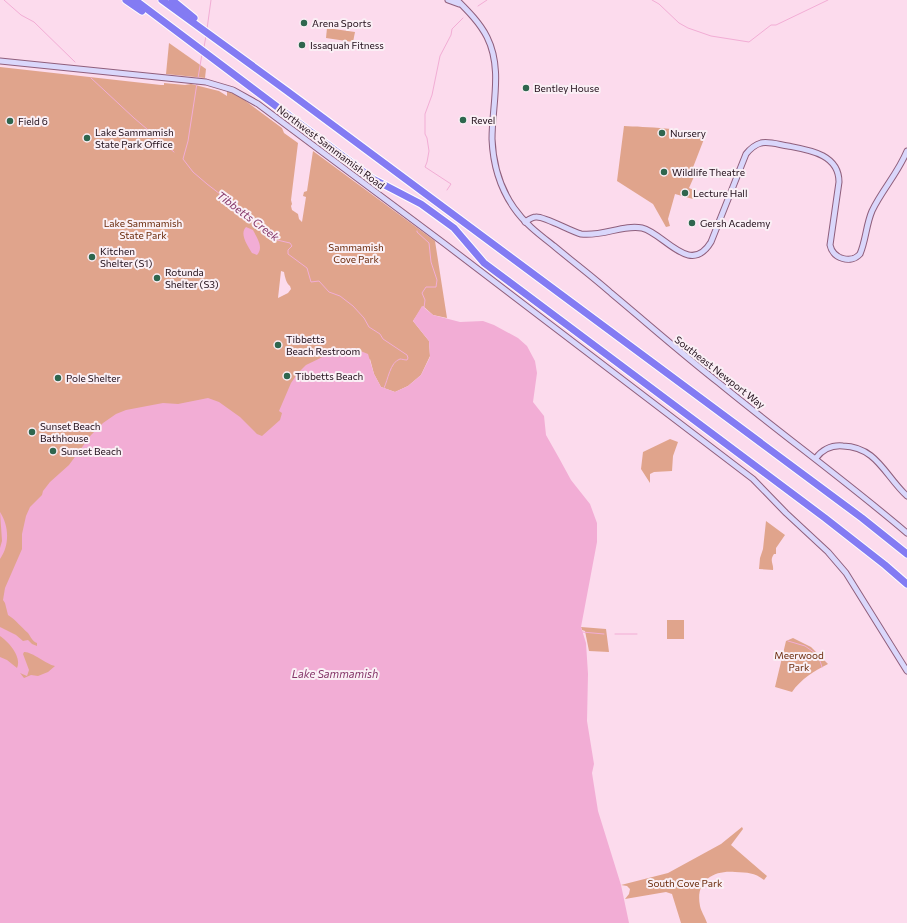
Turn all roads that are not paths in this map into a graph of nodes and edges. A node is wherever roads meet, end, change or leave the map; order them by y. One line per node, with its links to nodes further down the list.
1 (126, 0): 10 (highway)
2 (135, 0): 10 (highway)
3 (162, 0): 9 (highway)
4 (172, 0): 9 (highway)
5 (444, 0): 6 (street)
6 (449, 0): 8 (street)
7 (457, 0): 8 (street, Southeast Newport Way)
8 (463, 7): 13 (street, Southeast Newport Way)
9 (208, 31): 17 (highway)
10 (204, 52): 18 (highway)
11 (0, 61): 19 (street, Northwest Sammamish Road)
12 (907, 151): 13 (street)
13 (525, 222): 14 (street, Southeast Newport Way)
14 (816, 458): 15 (street); 16 (street, Southeast Newport Way)
15 (907, 496)
16 (907, 533)
17 (907, 554)
18 (907, 584)
19 (907, 671)

